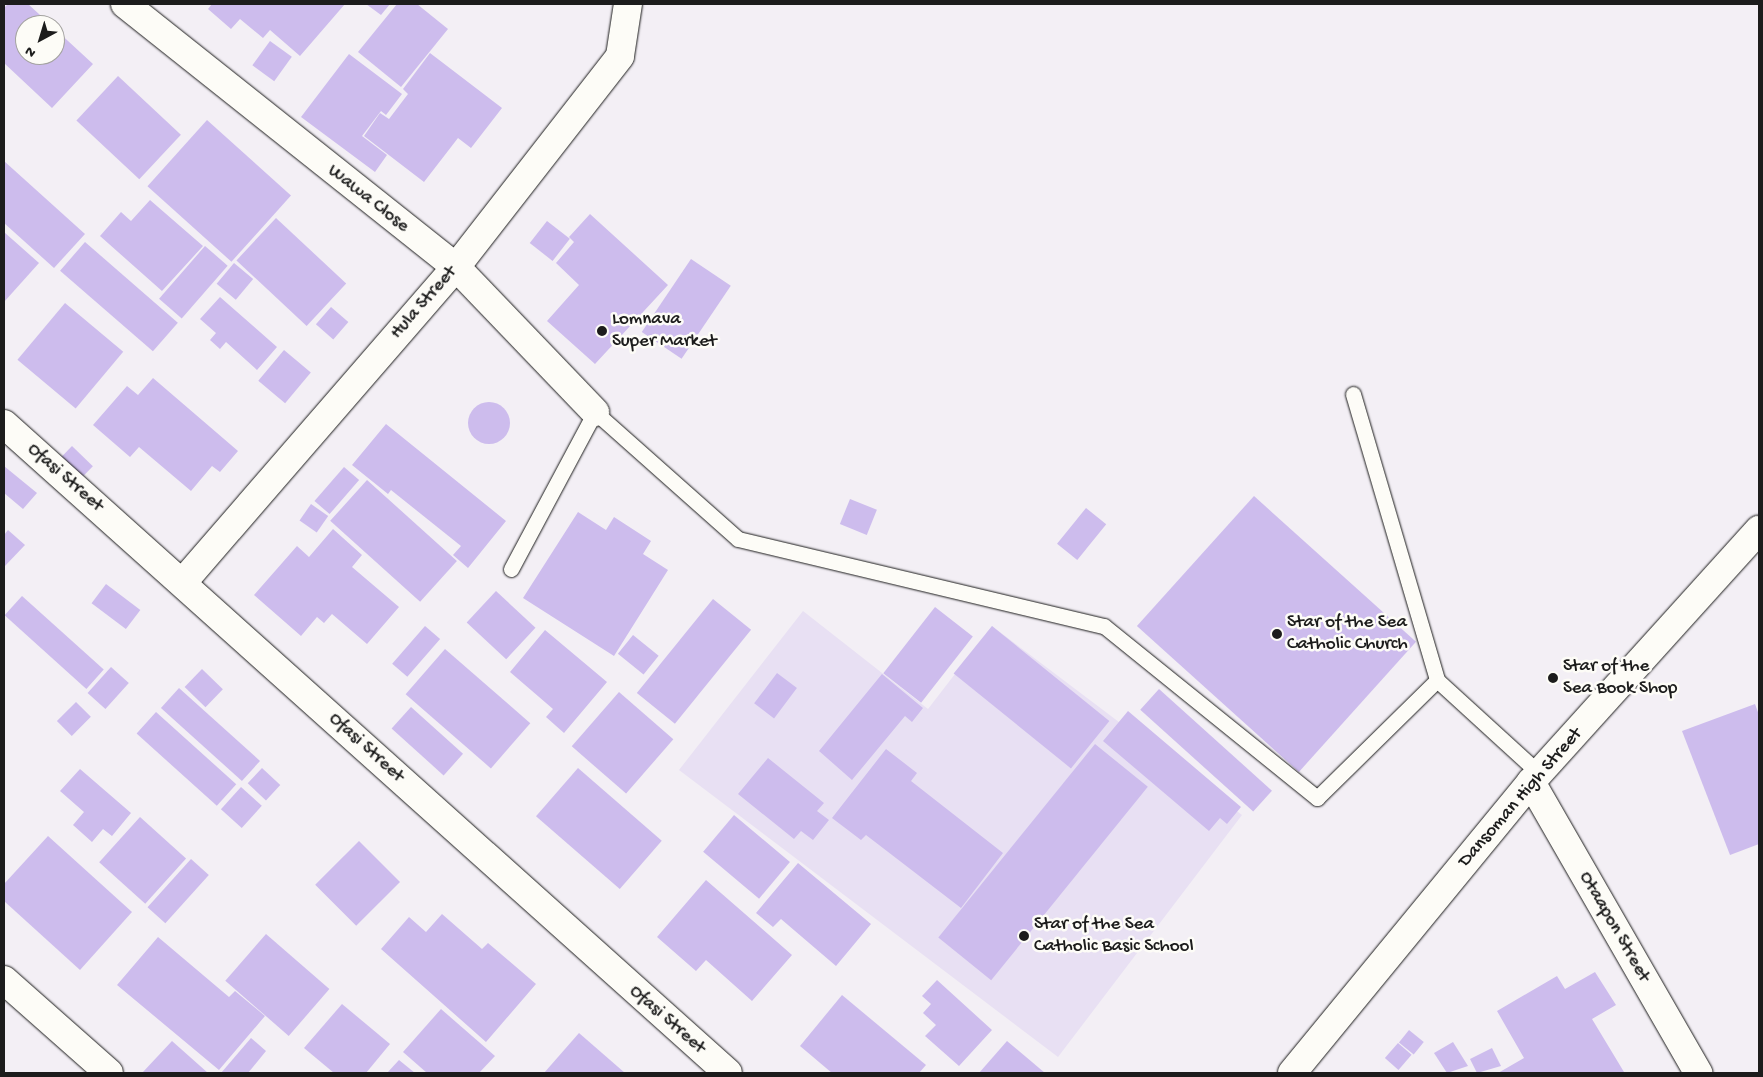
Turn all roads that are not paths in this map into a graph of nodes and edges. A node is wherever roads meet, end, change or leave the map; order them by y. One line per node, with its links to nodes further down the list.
1 (125, 4): 3 (street, Wawa Close)
2 (628, 4): 3 (street, Hula Street)
3 (456, 268): 5 (street, Wawa Close); 9 (street, Hula Street)
4 (1353, 394): 10 (lane)
5 (595, 412): 8 (lane); 10 (lane)
6 (4, 424): 9 (street, Ofasi Street)
7 (1759, 530): 11 (street, Dansoman High Street)
8 (511, 569)
9 (183, 582): 14 (street, Ofasi Street)
10 (1437, 680): 11 (lane)
11 (1535, 777): 15 (street, Dansoman High Street); 16 (street, Otaapon Street)
12 (4, 980): 13 (street)
13 (109, 1073)
14 (728, 1073)
15 (1292, 1073)
16 (1698, 1073)

